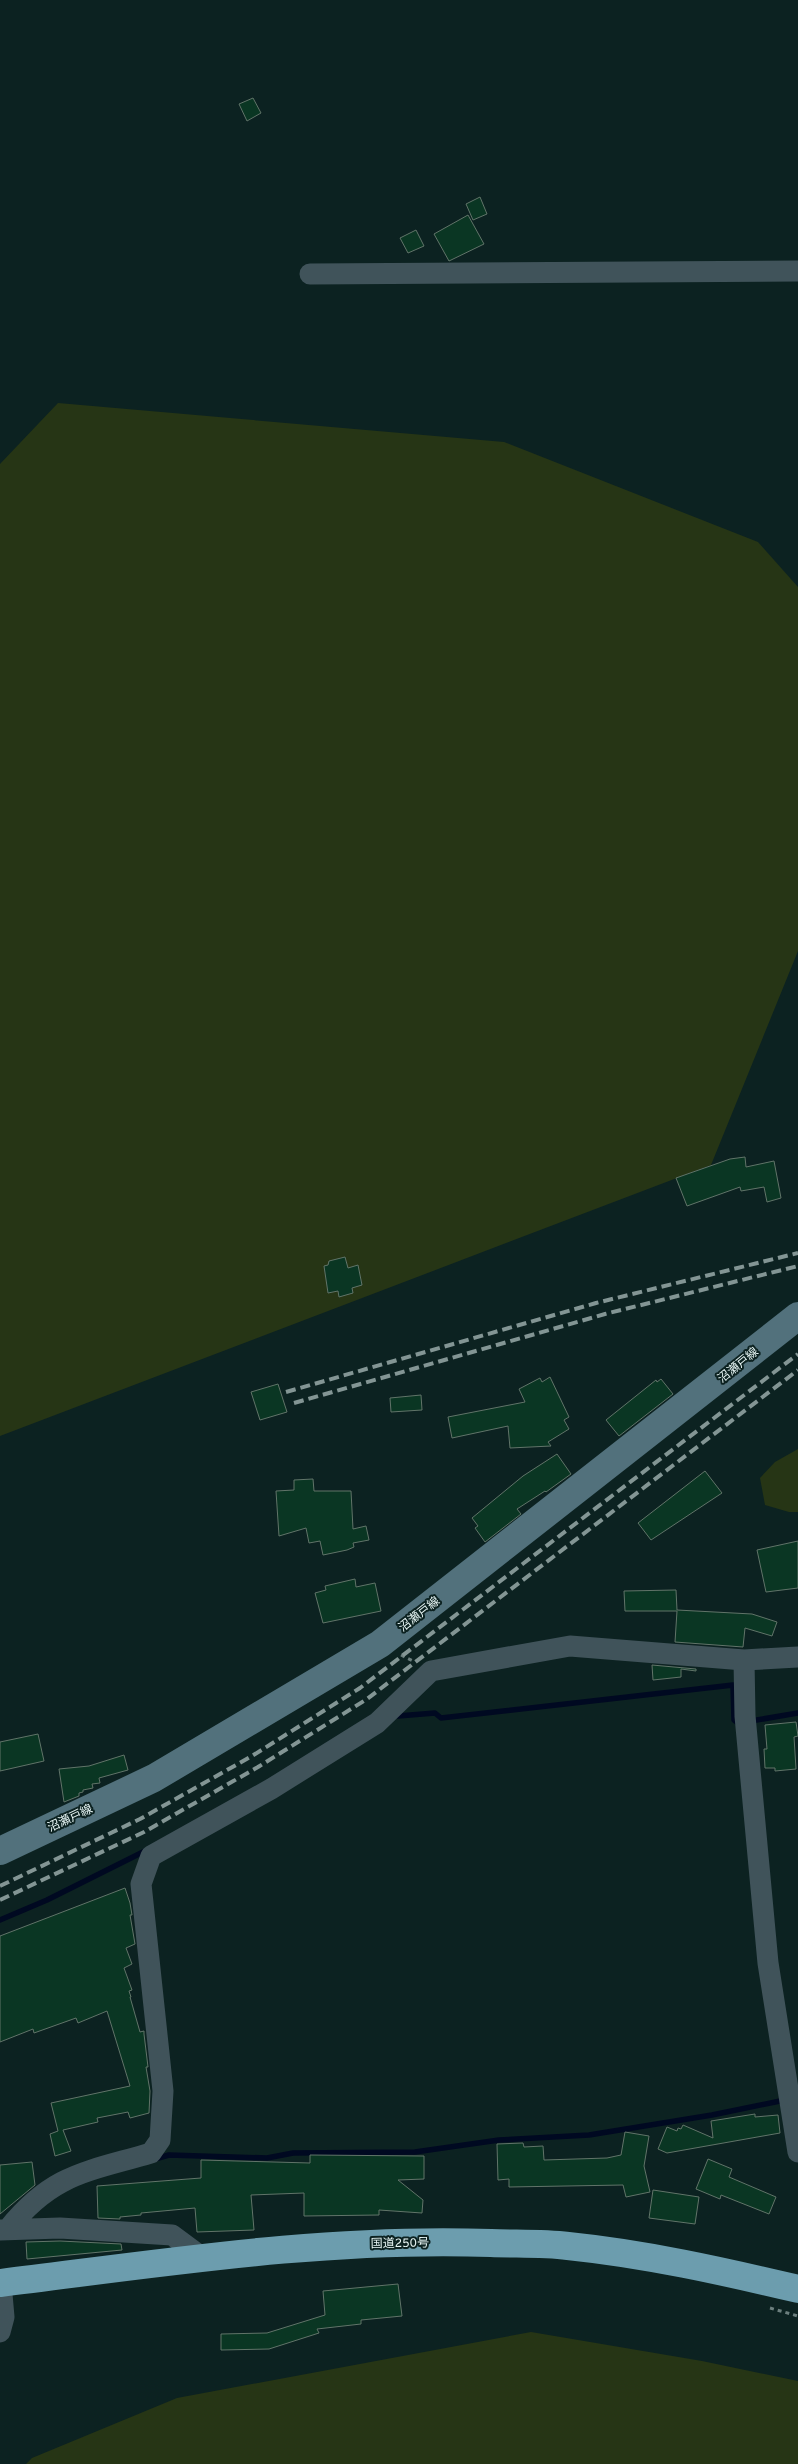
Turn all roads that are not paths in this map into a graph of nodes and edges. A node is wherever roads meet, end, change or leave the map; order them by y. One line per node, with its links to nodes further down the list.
1 (798, 271): 2 (street)
2 (310, 274)
3 (798, 1316): 6 (main road, 沼瀬戸線)
4 (798, 1657): 5 (street)
5 (744, 1660): 7 (street); 8 (street)
6 (0, 1851)
7 (798, 2152)
8 (4, 2229): 9 (street)
9 (203, 2258): 10 (highway, 国道250号); 11 (highway, 国道250号)
10 (0, 2283): 12 (street)
11 (798, 2289)
12 (0, 2332)

